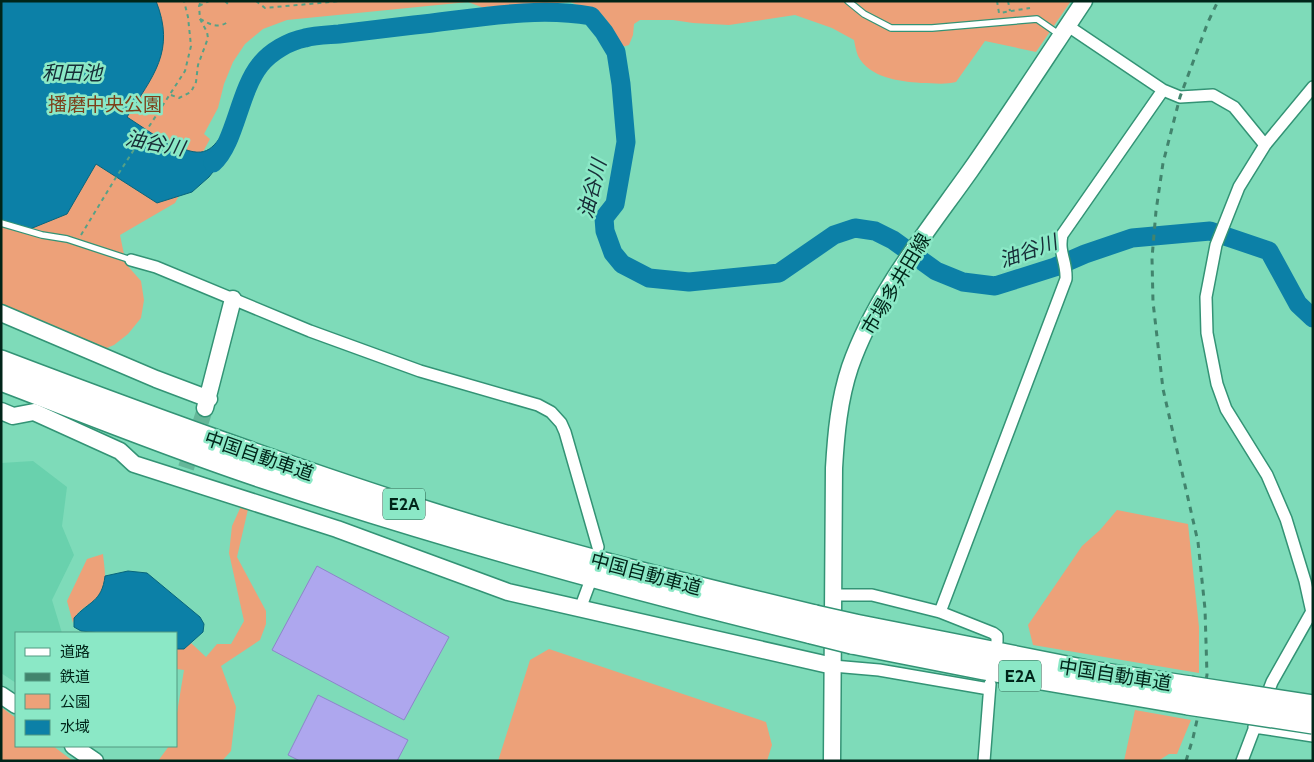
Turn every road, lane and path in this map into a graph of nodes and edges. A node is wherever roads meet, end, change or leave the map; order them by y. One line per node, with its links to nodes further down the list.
1 (184, 1): 20 (path)
2 (201, 1): 12 (path)
3 (209, 1): 12 (path)
4 (225, 1): 11 (path)
5 (256, 1): 6 (path)
6 (341, 1)
7 (848, 1): 17 (lane)
8 (997, 1): 14 (path)
9 (1008, 1): 14 (path)
10 (1084, 1): 17 (street, 市場多井田線)
11 (229, 5)
12 (199, 6): 15 (path)
13 (1030, 8): 14 (path)
14 (1010, 11)
15 (200, 19): 16 (path); 20 (path)
16 (229, 21)
17 (1065, 30): 19 (street); 32 (street, 市場多井田線)
18 (1313, 87): 21 (street)
19 (1163, 90): 21 (street); 34 (street)
20 (171, 95): 23 (path)
21 (1265, 145): 35 (street)
22 (1, 224): 24 (lane)
23 (81, 235)
24 (131, 260): 25 (street)
25 (233, 299): 26 (street); 30 (street)
26 (1, 313)
27 (1, 361): 36 (highway, 中国自動車道 / E2A)
28 (1, 380): 36 (highway, 中国自動車道 / E2A)
29 (1, 411): 33 (street)
30 (598, 547)
31 (590, 582): 33 (street)
32 (834, 595): 34 (street); 38 (street, 市場多井田線)
33 (580, 609): 38 (street)
34 (940, 612): 37 (street)
35 (1312, 615): 44 (street)
36 (814, 624): 40 (highway, 中国自動車道 / E2A, bridge)
37 (997, 642)
38 (833, 666): 48 (street, 市場多井田線); 49 (street)
39 (1, 695): 41 (street)
40 (1189, 696): 42 (highway, 中国自動車道 / E2A, bridge); 43 (highway, 中国自動車道 / E2A, bridge)
41 (15, 705)
42 (1313, 706)
43 (1313, 723)
44 (1254, 727): 45 (street); 50 (street)
45 (1313, 736)
46 (74, 747): 47 (street)
47 (95, 761)
48 (832, 761)
49 (984, 761)
50 (1242, 761)

